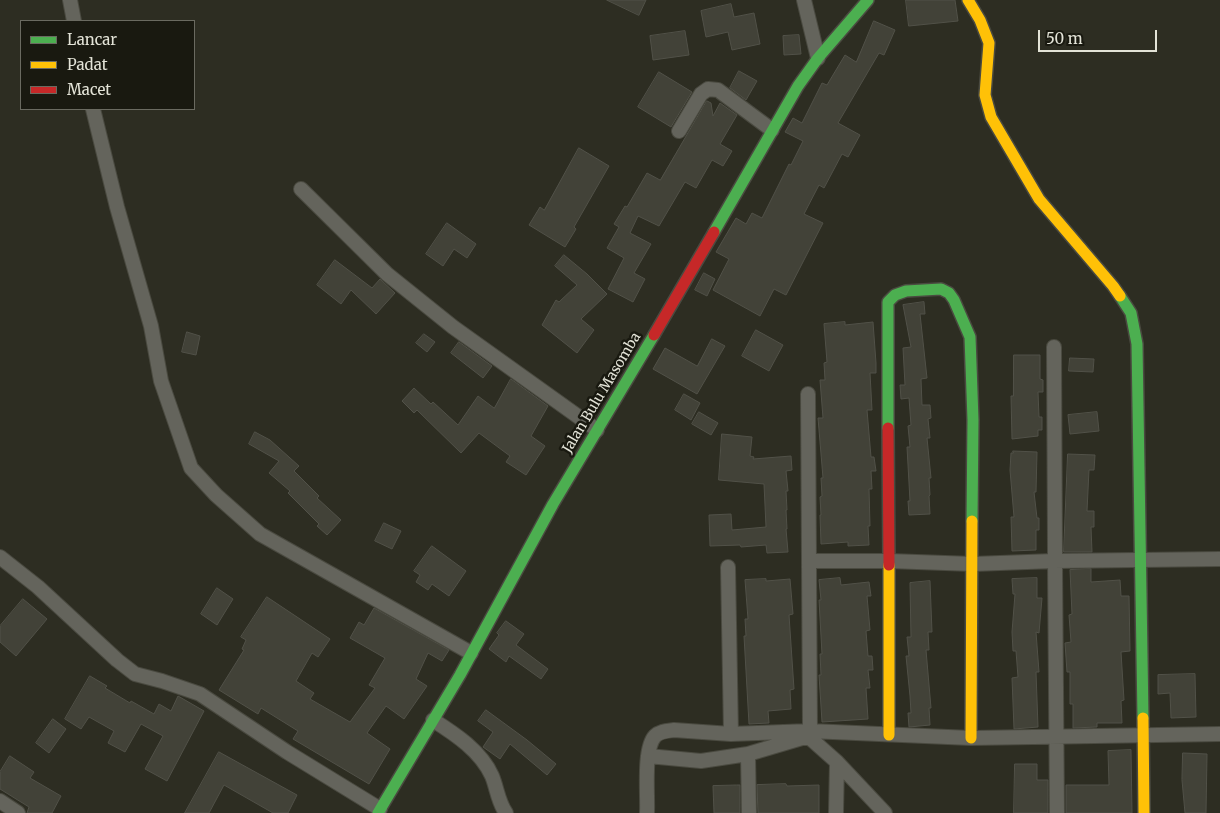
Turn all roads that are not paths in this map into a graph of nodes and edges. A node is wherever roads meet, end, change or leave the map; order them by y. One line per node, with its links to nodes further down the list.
1 (70, 0): 5 (street)
2 (804, 0): 6 (street)
3 (868, 0): 6 (street, Jalan Bulu Masomba)
4 (968, 0): 19 (street)
5 (74, 20)
6 (818, 58): 8 (street, Jalan Bulu Masomba)
7 (93, 110): 22 (street)
8 (772, 130): 9 (street); 13 (street, Jalan Bulu Masomba)
9 (679, 131)
10 (301, 189): 13 (street)
11 (1054, 347): 18 (street)
12 (808, 394): 16 (street)
13 (597, 430): 22 (street, Jalan Bulu Masomba)
14 (0, 557): 35 (street)
15 (1220, 559): 19 (street)
16 (809, 561): 17 (street); 24 (street)
17 (889, 561): 20 (street); 20 (street); 28 (street)
18 (1054, 561): 19 (street); 20 (street); 29 (street)
19 (1140, 561): 26 (street)
20 (973, 564): 30 (street)
21 (728, 567): 25 (street)
22 (470, 653): 23 (street, Jalan Bulu Masomba)
23 (433, 720): 35 (street, Jalan Bulu Masomba); 37 (street)
24 (810, 731): 25 (street); 28 (street)
25 (730, 734): 32 (street)
26 (1141, 734): 27 (street); 29 (street); 43 (street)
27 (1220, 734)
28 (889, 735): 30 (street)
29 (1056, 737): 30 (street); 42 (street)
30 (971, 738)
31 (748, 754): 32 (street); 33 (street); 39 (street)
32 (648, 756): 38 (street)
33 (837, 762): 40 (street); 41 (street)
34 (0, 801): 36 (street)
35 (379, 811)
36 (18, 813)
37 (506, 813)
38 (647, 813)
39 (749, 813)
40 (836, 813)
41 (885, 813)
42 (1057, 813)
43 (1144, 813)

